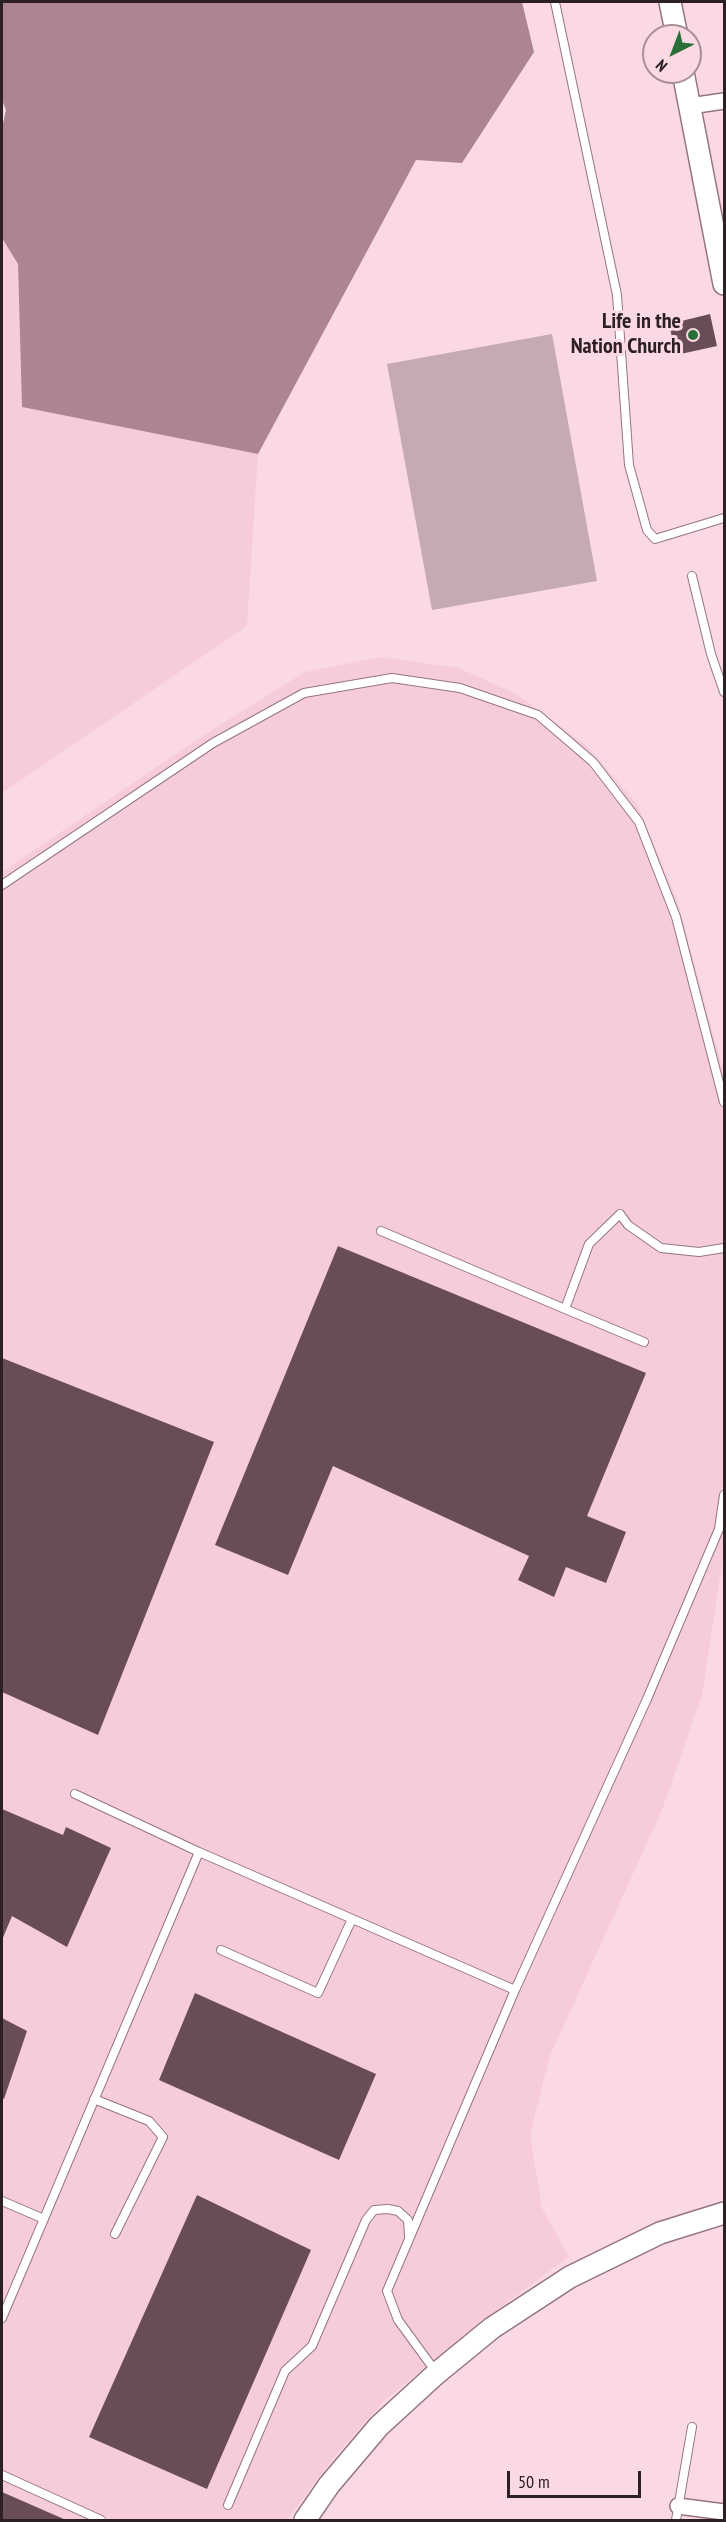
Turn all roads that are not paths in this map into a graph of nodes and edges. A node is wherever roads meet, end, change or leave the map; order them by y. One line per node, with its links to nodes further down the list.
1 (555, 2): 8 (lane)
2 (670, 2): 3 (main road)
3 (675, 24)
4 (686, 84): 6 (main road)
5 (724, 101): 6 (street)
6 (690, 106): 7 (main road)
7 (724, 284)
8 (724, 518)
9 (692, 576): 10 (lane)
10 (724, 692)
11 (2, 885): 12 (lane)
12 (724, 1102)
13 (381, 1231): 15 (lane)
14 (724, 1248): 15 (lane)
15 (565, 1309): 16 (lane)
16 (644, 1342)
17 (724, 1495): 22 (lane)
18 (75, 1794): 19 (lane)
19 (199, 1852): 20 (lane); 23 (lane)
20 (352, 1918): 21 (lane); 22 (lane)
21 (221, 1950)
22 (514, 1990): 28 (lane)
23 (94, 2099): 26 (lane); 27 (lane)
24 (2, 2201): 26 (lane)
25 (724, 2213): 30 (main road)
26 (44, 2219): 29 (lane)
27 (115, 2234)
28 (409, 2237): 30 (lane); 33 (lane)
29 (2, 2318)
30 (437, 2373): 37 (main road)
31 (692, 2427): 35 (lane)
32 (2, 2475): 36 (lane)
33 (228, 2505)
34 (724, 2512): 35 (street)
35 (677, 2513)
36 (101, 2520)
37 (305, 2520)

